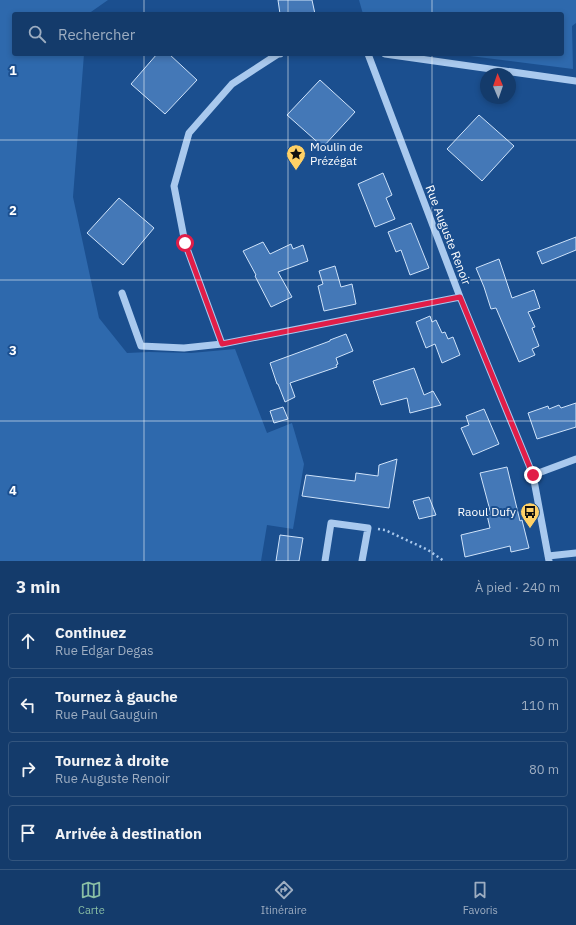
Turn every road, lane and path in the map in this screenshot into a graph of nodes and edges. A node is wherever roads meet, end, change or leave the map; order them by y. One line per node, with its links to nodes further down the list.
1 (275, 56): 7 (street)
2 (369, 56): 6 (street, Rue Auguste Renoir)
3 (399, 56): 4 (street)
4 (576, 81)
5 (122, 293): 7 (street)
6 (460, 297): 7 (street); 9 (street, Rue Auguste Renoir)
7 (222, 344)
8 (576, 459): 9 (street)
9 (533, 475): 12 (street, Rue Auguste Renoir)
10 (368, 528): 13 (street); 14 (street); 15 (path)
11 (576, 554): 12 (street)
12 (549, 559)
13 (325, 561)
14 (362, 561)
15 (444, 561)

